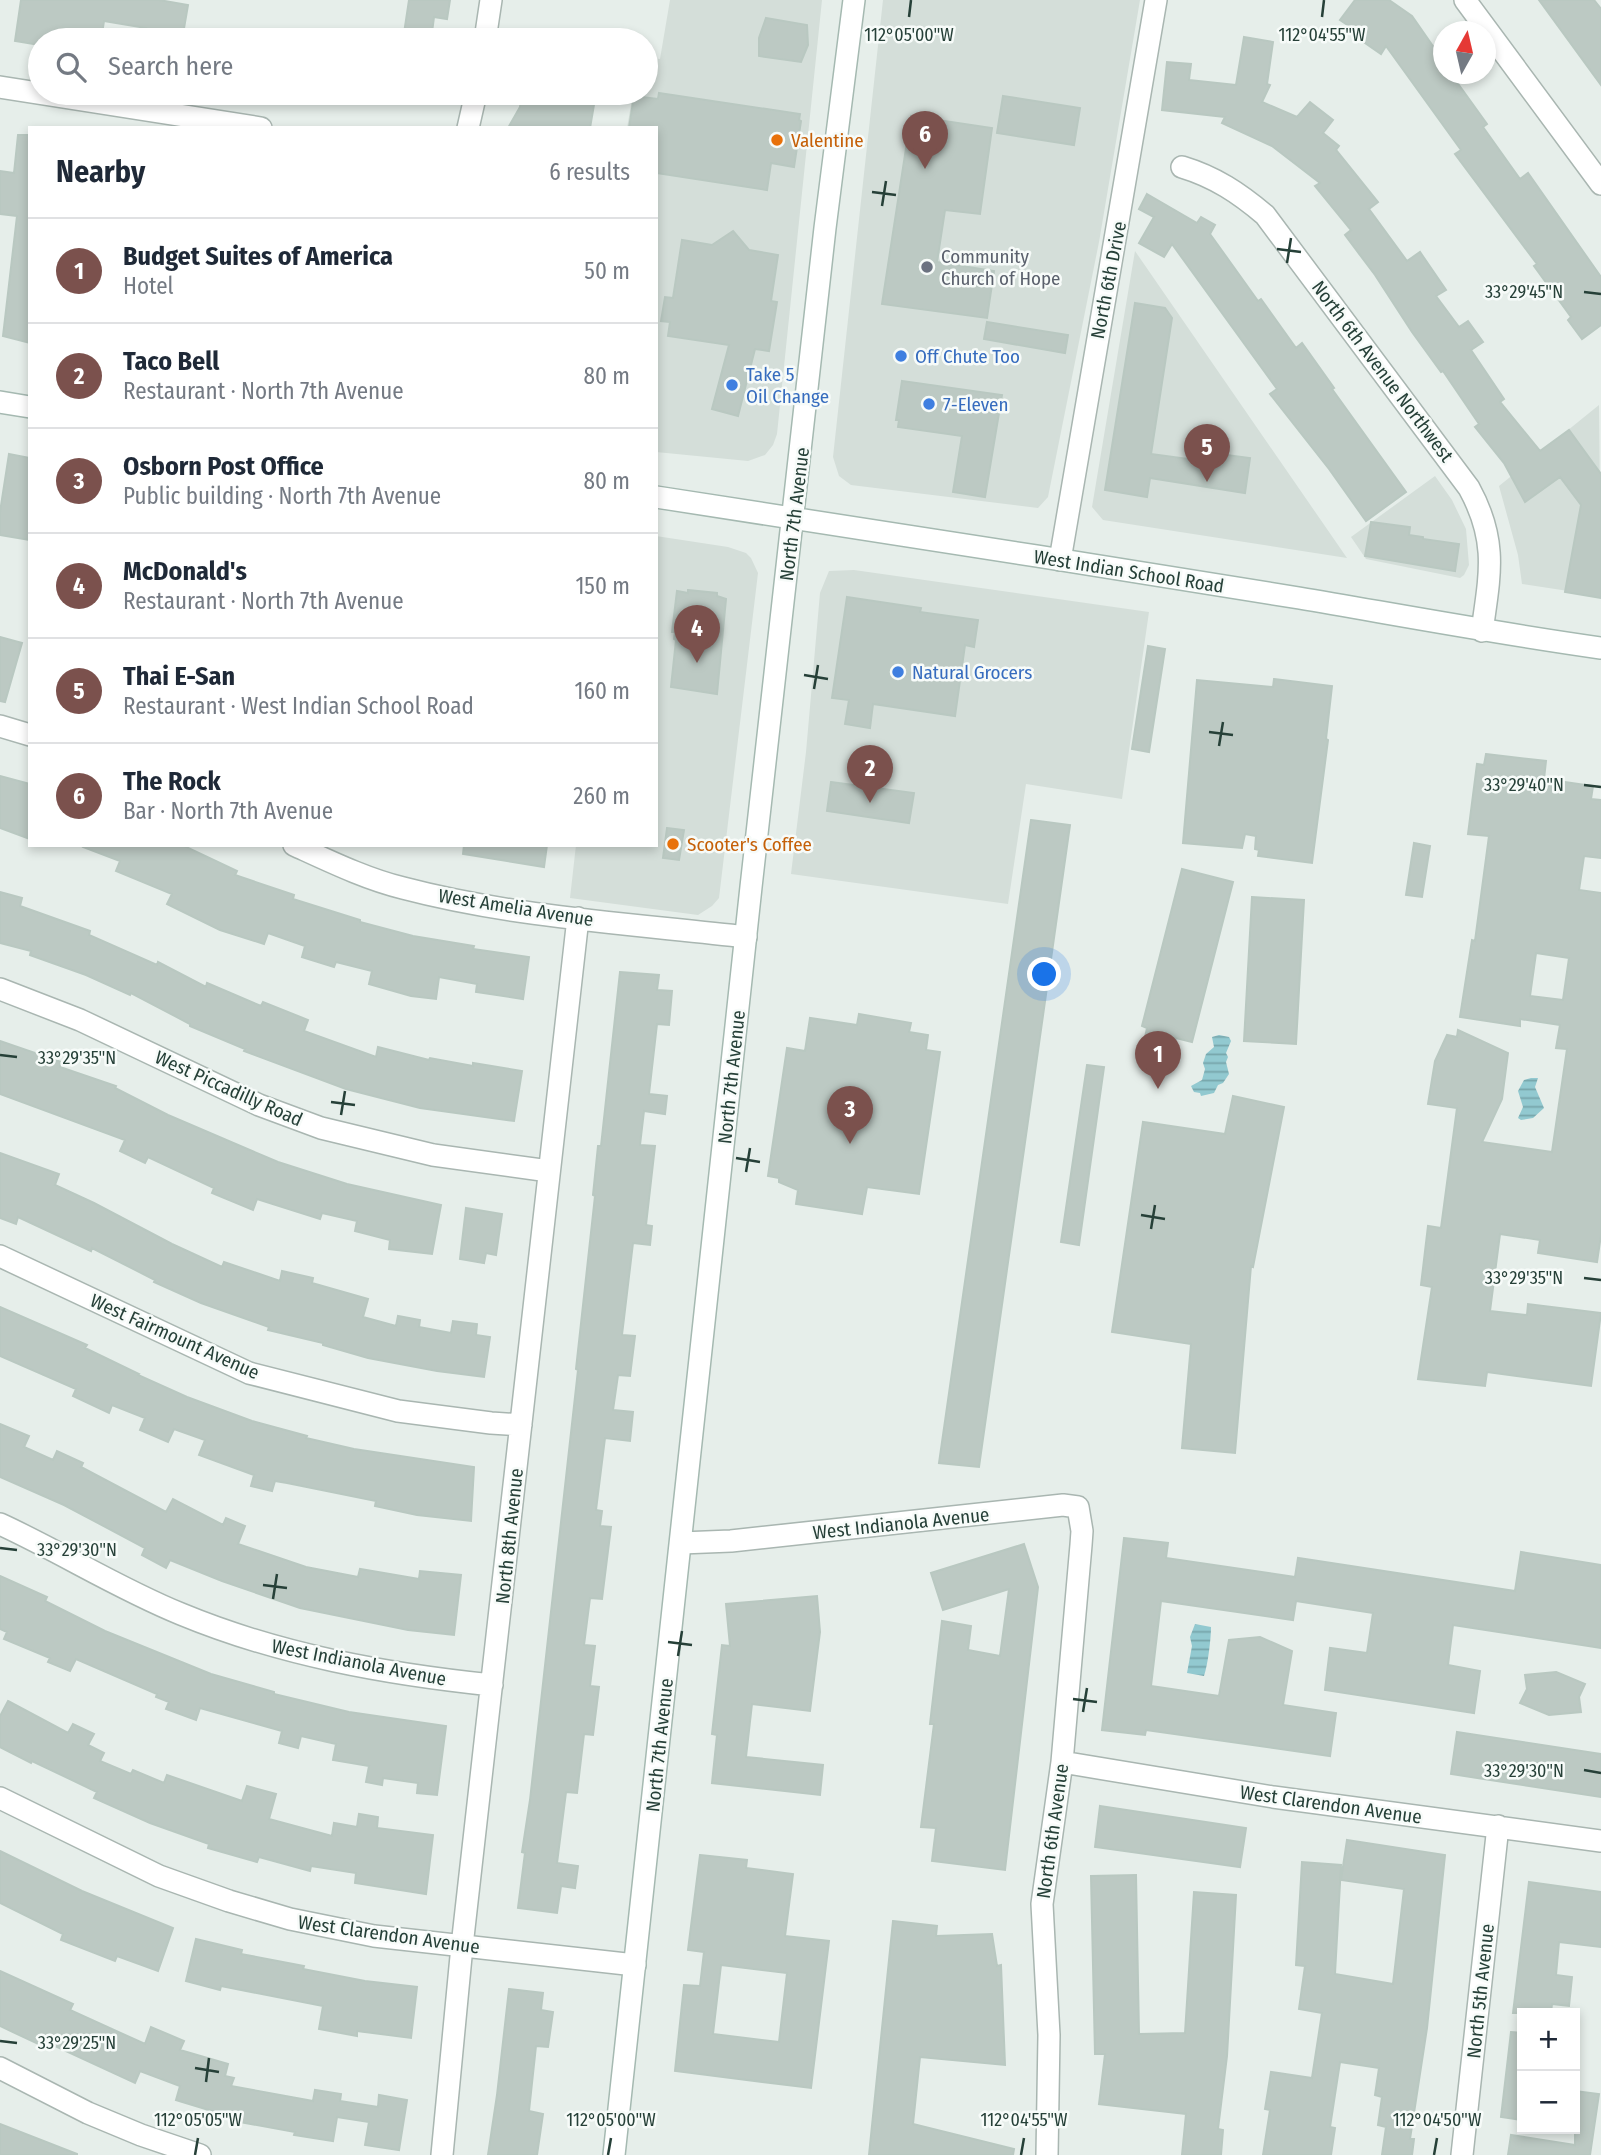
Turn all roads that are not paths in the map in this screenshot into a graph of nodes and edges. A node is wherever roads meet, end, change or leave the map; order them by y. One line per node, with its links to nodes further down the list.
1 (491, 0): 5 (street)
2 (854, 0): 17 (street, North 7th Avenue)
3 (1156, 0): 18 (street, North 6th Drive)
4 (1465, 0): 13 (street)
5 (487, 28)
6 (0, 87): 7 (street)
7 (28, 91)
8 (115, 105): 10 (street)
9 (473, 105): 11 (street)
10 (248, 126)
11 (468, 126)
12 (1182, 167): 19 (street, North 6th Avenue Northwest)
13 (1598, 173)
14 (0, 402): 15 (street)
15 (28, 407)
16 (658, 497): 17 (street, West Indian School Road)
17 (793, 518): 18 (street, West Indian School Road); 25 (street, North 7th Avenue)
18 (1060, 560): 19 (street, West Indian School Road)
19 (1482, 631): 20 (street, West Indian School Road)
20 (1601, 649)
21 (0, 726): 22 (street)
22 (28, 734)
23 (298, 847): 24 (street, West Amelia Avenue)
24 (578, 918): 25 (street, West Amelia Avenue); 27 (street, North 8th Avenue)
25 (746, 937): 32 (street, North 7th Avenue)
26 (0, 989): 27 (street, West Piccadilly Road)
27 (549, 1171): 29 (street, North 8th Avenue)
28 (0, 1256): 29 (street, West Fairmount Avenue)
29 (521, 1425): 33 (street, North 8th Avenue)
30 (1078, 1507): 32 (street, West Indianola Avenue); 34 (street, North 6th Avenue)
31 (0, 1524): 33 (street, West Indianola Avenue)
32 (681, 1544): 39 (street, North 7th Avenue)
33 (492, 1685): 38 (street, North 8th Avenue)
34 (1062, 1762): 36 (street, West Clarendon Avenue); 44 (street, North 6th Avenue)
35 (0, 1798): 38 (street, West Clarendon Avenue)
36 (1498, 1826): 37 (street, West Clarendon Avenue); 45 (street, North 5th Avenue)
37 (1601, 1841)
38 (462, 1946): 39 (street, West Clarendon Avenue); 42 (street, North 8th Avenue)
39 (635, 1965): 43 (street, North 7th Avenue)
40 (0, 2068): 41 (street)
41 (200, 2155)
42 (442, 2155)
43 (614, 2155)
44 (1047, 2155)
45 (1462, 2155)

